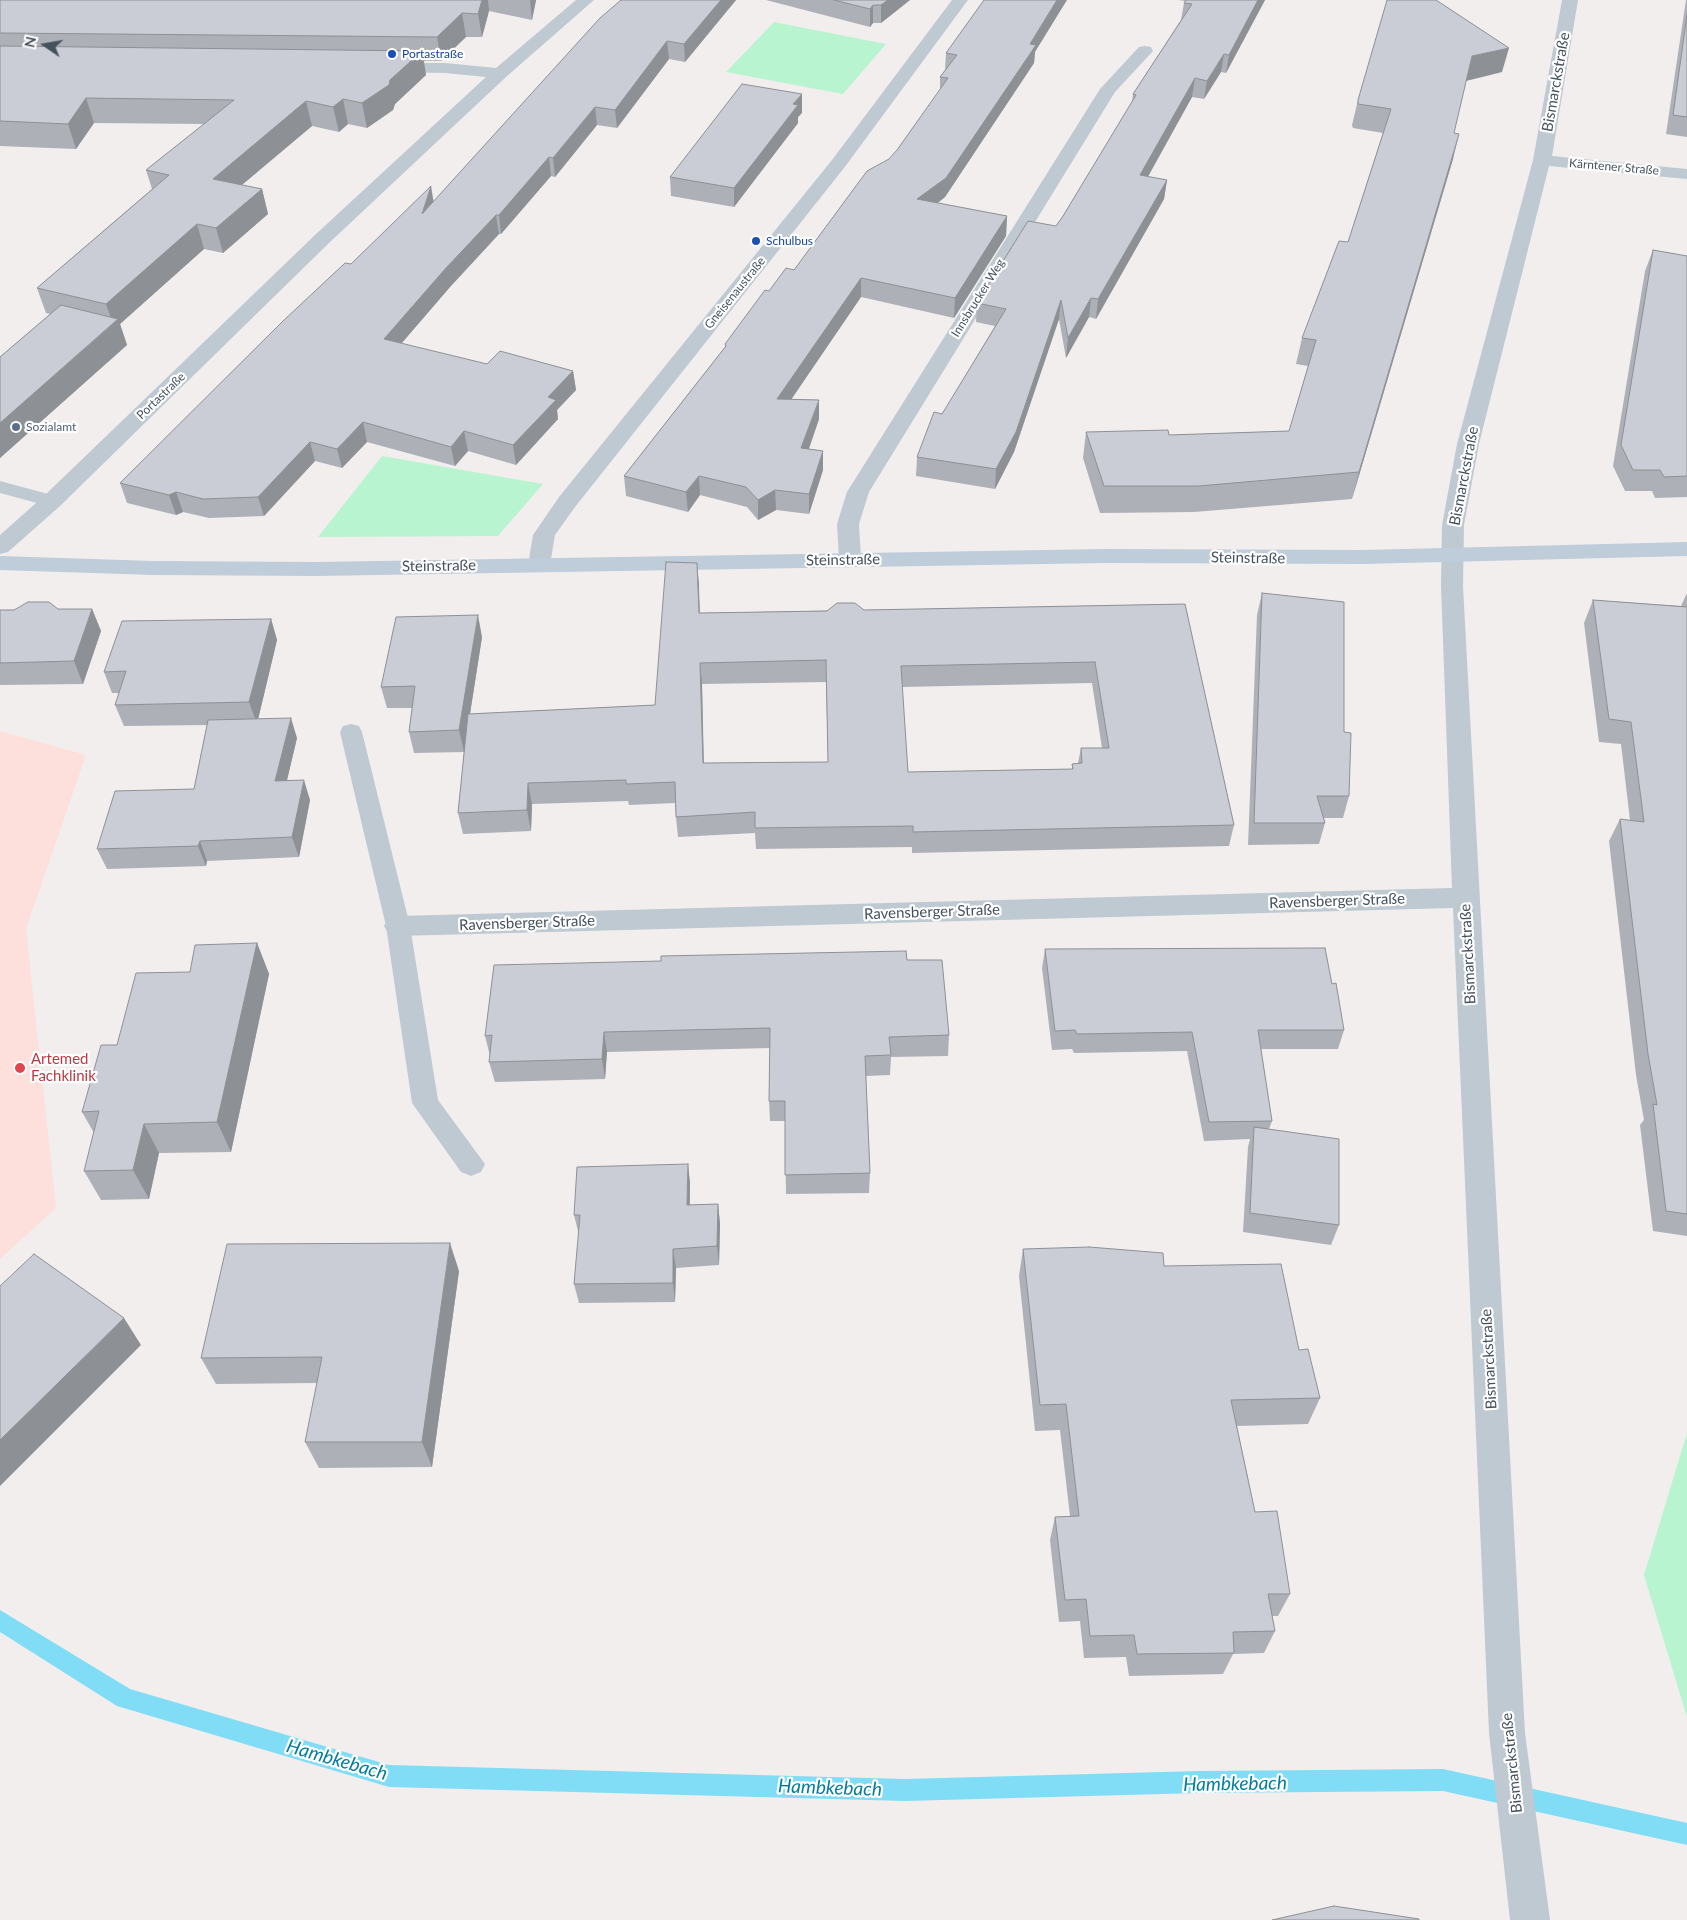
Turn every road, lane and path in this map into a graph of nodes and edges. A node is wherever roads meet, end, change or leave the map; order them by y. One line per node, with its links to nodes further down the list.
1 (586, 0): 6 (street, Portastraße)
2 (960, 0): 16 (street, Gneisenaustraße)
3 (1570, 0): 7 (street, Bismarckstraße)
4 (1145, 52): 14 (street, Innsbrucker Weg)
5 (366, 67): 6 (street)
6 (500, 73): 10 (street, Portastraße)
7 (1542, 160): 8 (street, Kärntener Straße); 13 (street, Bismarckstraße)
8 (1687, 174)
9 (0, 488): 10 (lane)
10 (52, 502): 11 (street, Portastraße)
11 (0, 547)
12 (1687, 549): 13 (main road, Steinstraße)
13 (1452, 556): 14 (main road, Steinstraße); 18 (street, Bismarckstraße)
14 (850, 560): 16 (main road, Steinstraße)
15 (0, 563): 16 (main road, Steinstraße)
16 (539, 565)
17 (351, 732): 19 (lane)
18 (1466, 898): 19 (street, Ravensberger Straße); 21 (street, Bismarckstraße)
19 (398, 926): 20 (lane)
20 (471, 1164)
21 (1530, 1920)

